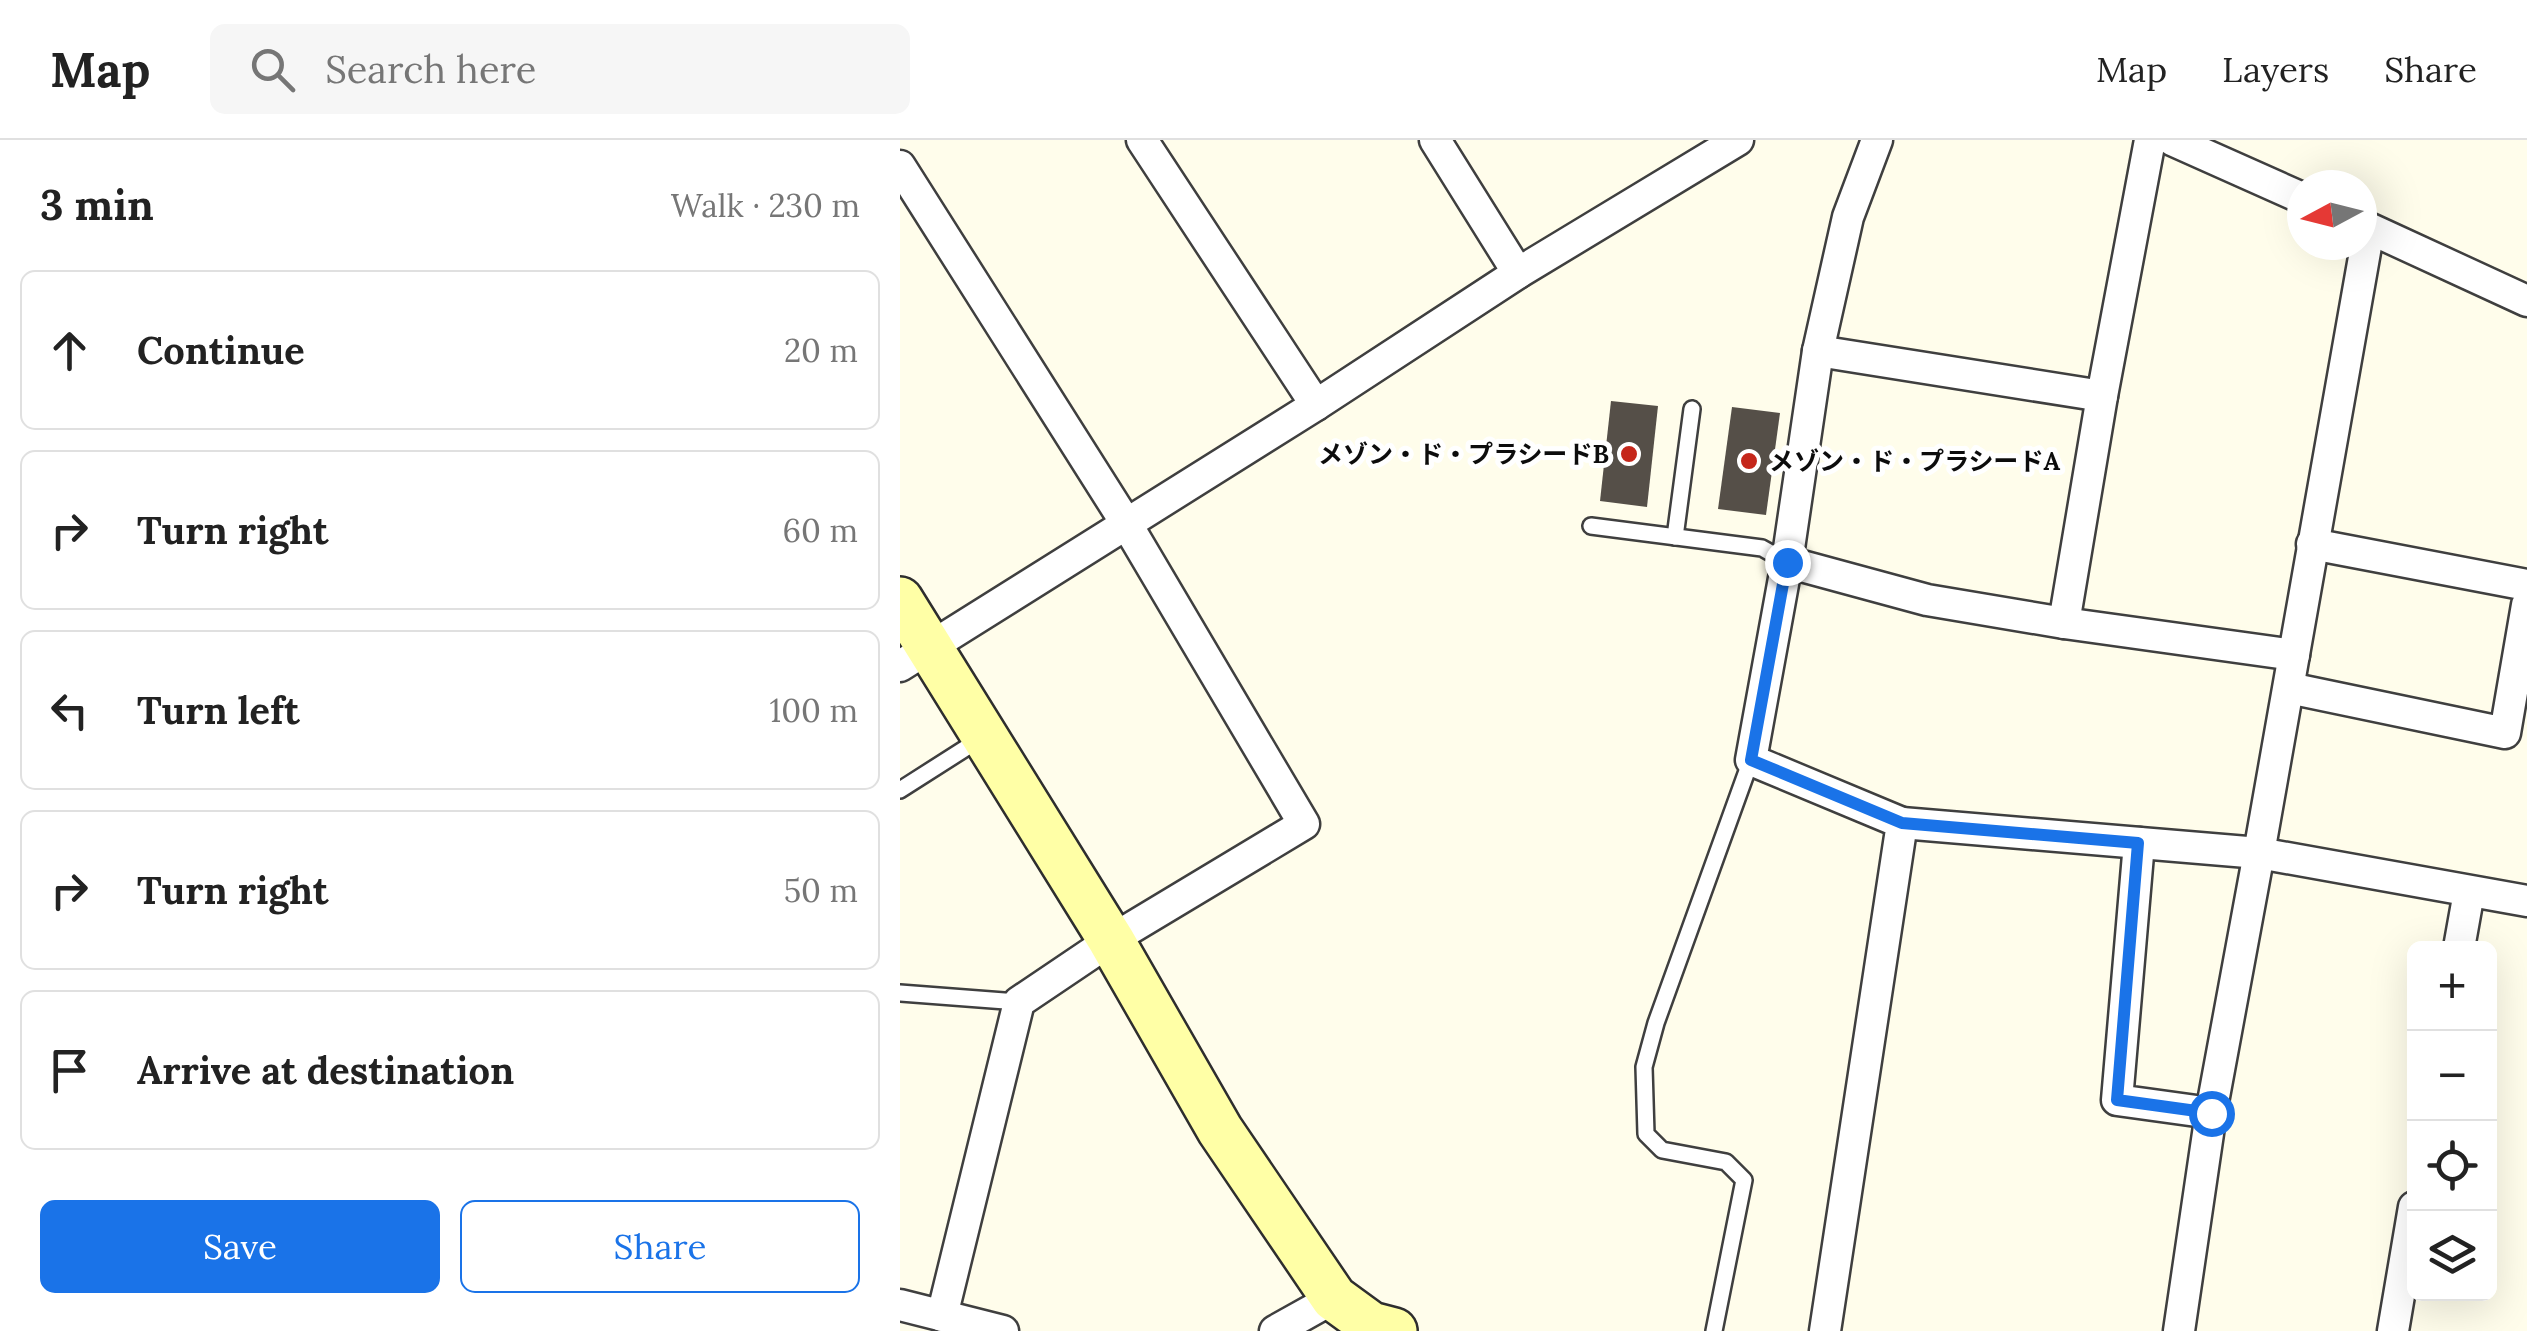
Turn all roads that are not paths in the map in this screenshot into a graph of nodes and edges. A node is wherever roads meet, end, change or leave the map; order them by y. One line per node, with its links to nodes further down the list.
1 (1142, 140): 15 (street)
2 (1435, 140): 11 (street)
3 (1877, 140): 13 (street)
4 (2150, 140): 14 (street)
5 (2172, 140): 8 (street)
6 (1721, 144): 11 (street)
7 (900, 166): 17 (street)
8 (2287, 191)
9 (2377, 232): 12 (street)
10 (2360, 260): 20 (street)
11 (1518, 273): 15 (street)
12 (2527, 301)
13 (1818, 351): 14 (street); 21 (street)
14 (2102, 396): 25 (street)
15 (1316, 405): 17 (street)
16 (1692, 409): 19 (lane)
17 (1126, 523): 26 (street); 37 (street)
18 (1591, 526): 19 (lane)
19 (1676, 536): 21 (lane)
20 (2312, 544): 22 (street); 27 (street)
21 (1787, 562): 25 (street); 30 (street)
22 (2527, 586)
23 (900, 600): 26 (street)
24 (2527, 605): 28 (street)
25 (2064, 623): 27 (street)
26 (915, 656): 29 (street)
27 (2294, 656): 28 (street)
28 (2289, 688): 34 (street)
29 (983, 736): 31 (lane); 37 (street)
30 (1751, 760): 32 (street); 49 (lane)
31 (900, 790)
32 (1902, 823): 33 (street); 50 (street)
33 (2138, 843): 34 (street); 41 (street)
34 (2259, 853): 35 (street); 41 (street)
35 (2469, 892): 36 (street); 38 (street)
36 (2527, 901)
37 (1111, 940): 40 (street); 43 (street)
38 (2461, 941)
39 (900, 993): 40 (lane)
40 (1018, 1002): 45 (street)
41 (2211, 1113): 51 (street)
42 (2413, 1211): 52 (street)
43 (1334, 1298): 47 (street); 48 (street)
44 (900, 1305): 45 (street)
45 (942, 1316): 46 (street)
46 (1003, 1331)
47 (1274, 1331)
48 (1394, 1331)
49 (1714, 1331)
50 (1825, 1331)
51 (2179, 1331)
52 (2393, 1331)

